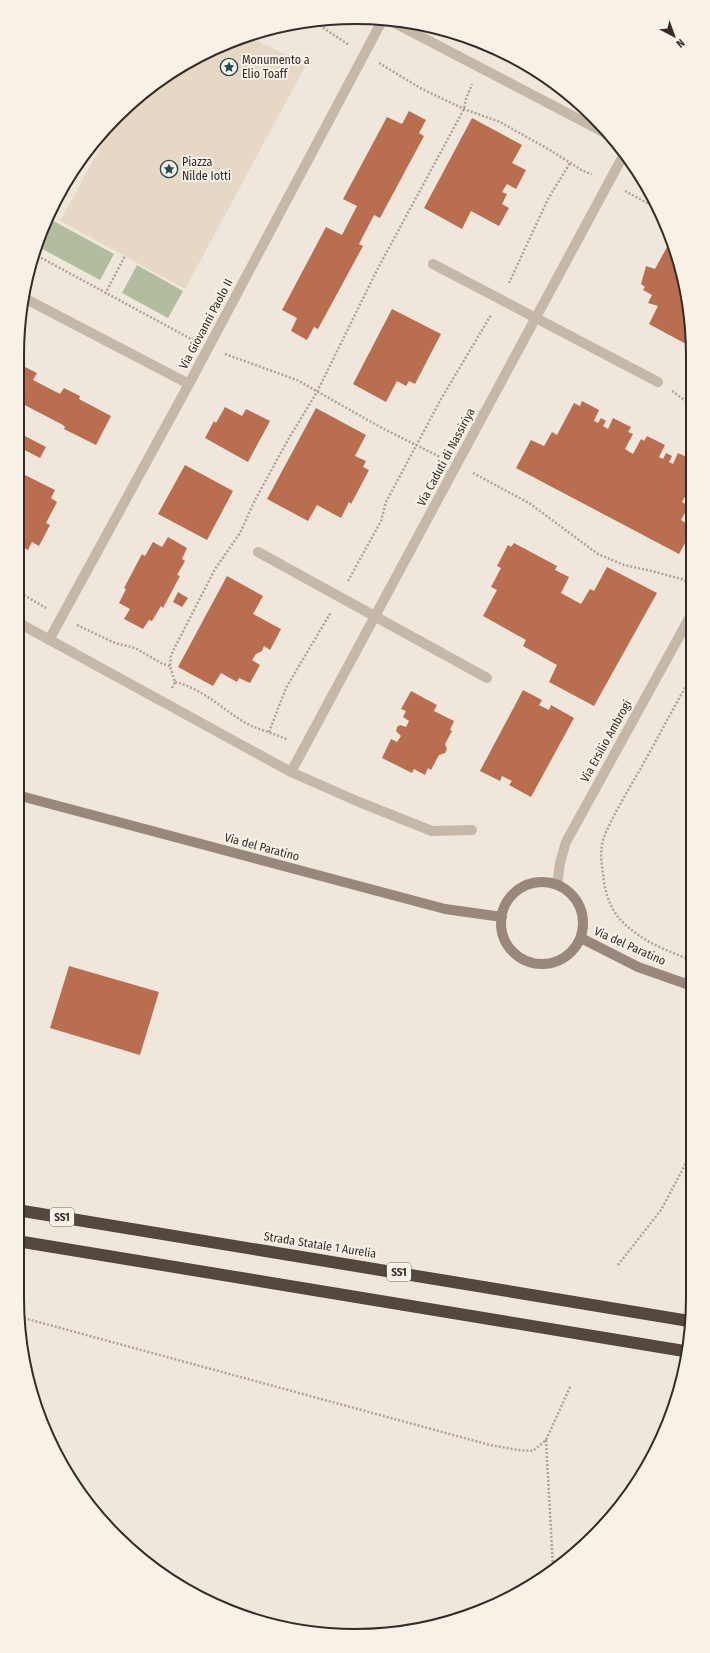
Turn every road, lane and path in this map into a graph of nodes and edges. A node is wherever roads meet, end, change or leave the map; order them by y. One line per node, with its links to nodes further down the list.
1 (380, 25): 4 (street, Via Giovanni Paolo II)
2 (321, 26): 4 (path)
3 (404, 28): 5 (street)
4 (364, 54): 6 (path); 19 (street, Via Giovanni Paolo II)
5 (480, 67): 6 (path); 7 (street)
6 (464, 109): 9 (path); 22 (path)
7 (590, 122)
8 (622, 158): 10 (street, Via Caduti di Nassiriya)
9 (570, 163): 10 (path); 17 (path)
10 (609, 181): 11 (path); 18 (street, Via Caduti di Nassiriya)
11 (650, 206)
12 (125, 256): 15 (path)
13 (39, 257): 15 (path)
14 (433, 264): 17 (street)
15 (105, 294): 19 (path)
16 (29, 300): 21 (street)
17 (500, 300): 18 (street); 23 (path)
18 (534, 318): 20 (street); 24 (street, Via Caduti di Nassiriya)
19 (208, 348): 21 (street, Via Giovanni Paolo II); 22 (path)
20 (658, 382)
21 (189, 384): 29 (street, Via Giovanni Paolo II)
22 (317, 392): 23 (path); 34 (path)
23 (416, 446): 24 (path); 28 (path)
24 (457, 465): 26 (path); 30 (street, Via Caduti di Nassiriya)
25 (258, 552): 28 (street)
26 (686, 581)
27 (24, 595): 29 (path)
28 (339, 596): 30 (street); 39 (path)
29 (62, 617): 33 (street, Via Giovanni Paolo II); 34 (path)
30 (376, 617): 35 (street); 40 (street, Via Caduti di Nassiriya)
31 (686, 624): 44 (street, Via Ersilio Ambrogi)
32 (24, 626): 33 (street)
33 (49, 640): 38 (street)
34 (170, 666): 36 (path)
35 (487, 678)
36 (175, 682): 38 (path); 39 (path)
37 (686, 686): 47 (path)
38 (164, 702): 41 (street)
39 (269, 732): 40 (path)
40 (304, 749): 41 (street, Via Caduti di Nassiriya)
41 (291, 772): 43 (street)
42 (24, 798): 45 (main road, Via del Paratino)
43 (472, 830)
44 (557, 885): 45 (main road); 46 (main road)
45 (502, 917): 46 (main road)
46 (581, 938): 48 (main road, Via del Paratino)
47 (686, 958)
48 (686, 984)
49 (686, 1163): 52 (path)
50 (24, 1211): 54 (highway, Strada Statale 1 Aurelia / SS1)
51 (24, 1242): 55 (highway)
52 (618, 1265)
53 (25, 1318): 57 (path)
54 (685, 1320)
55 (682, 1351)
56 (571, 1386): 57 (path)
57 (546, 1440): 58 (path)
58 (553, 1564)

